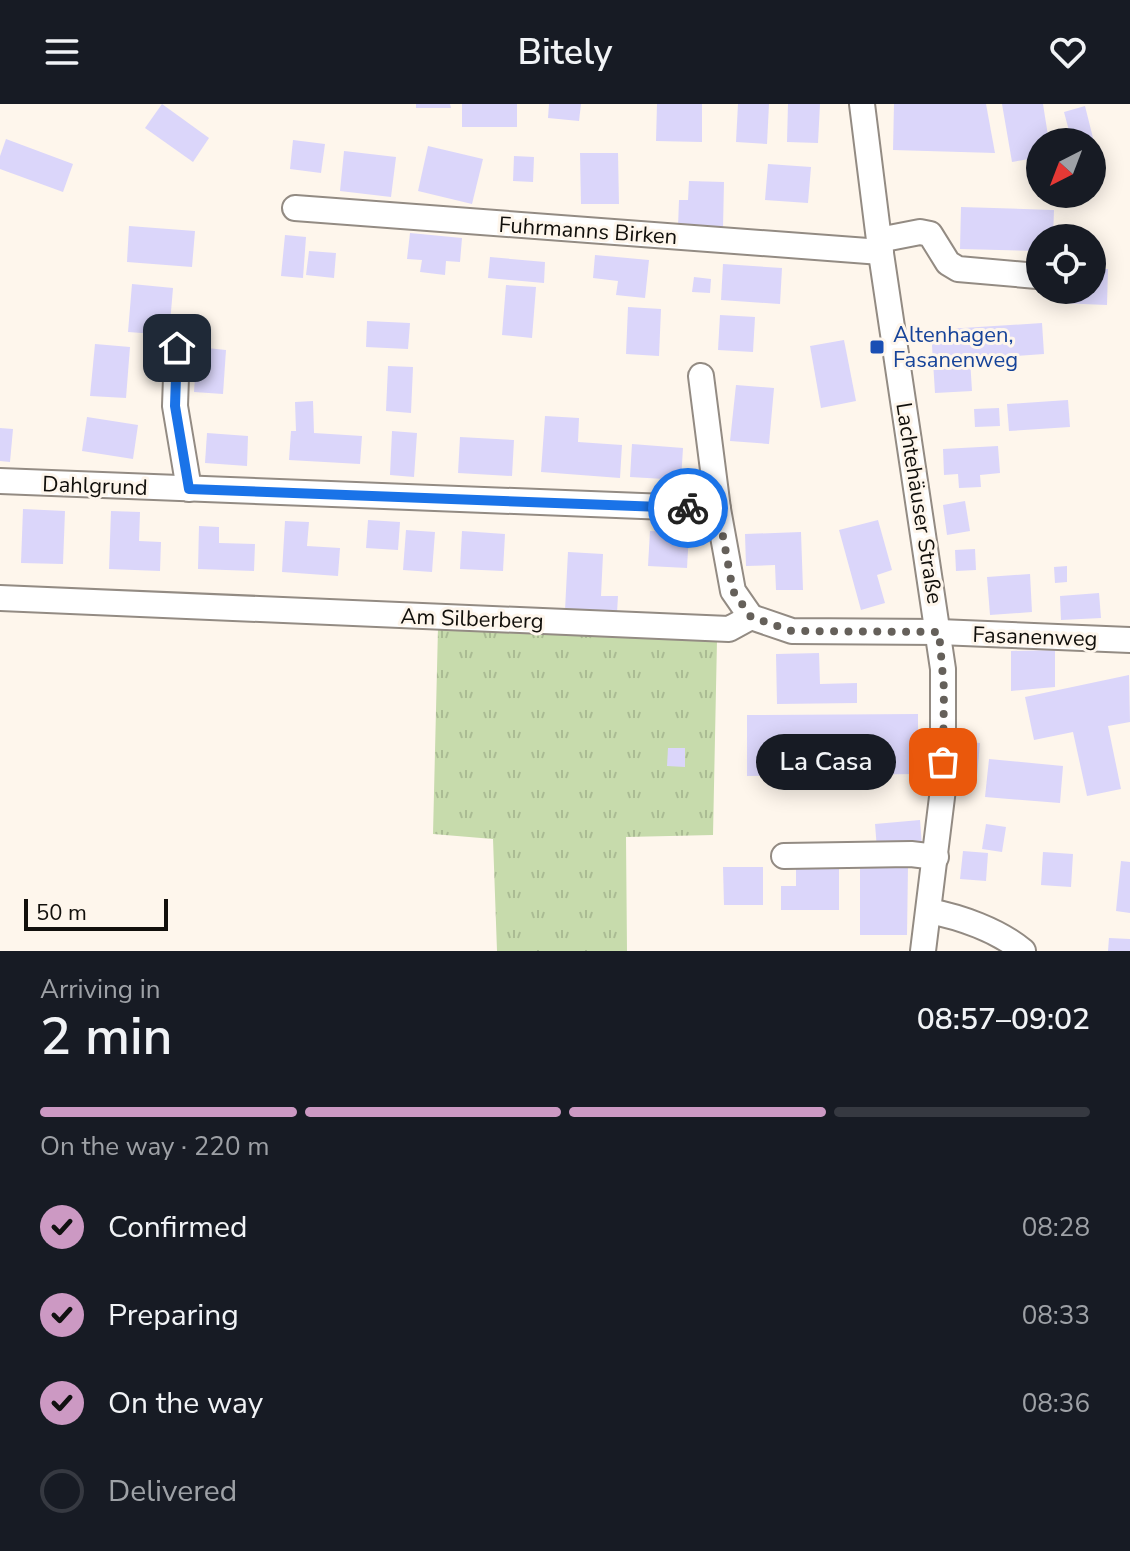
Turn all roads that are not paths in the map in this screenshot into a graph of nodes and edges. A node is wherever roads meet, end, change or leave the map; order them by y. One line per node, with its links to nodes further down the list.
1 (862, 104): 3 (street, Lachtehäuser Straße)
2 (295, 208): 3 (street, Fuhrmanns Birken)
3 (880, 246): 4 (street, Fuhrmanns Birken); 12 (street, Lachtehäuser Straße)
4 (1026, 275)
5 (177, 348): 8 (street)
6 (701, 376): 9 (street)
7 (0, 481): 8 (street, Dahlgrund)
8 (189, 489): 9 (street, Dahlgrund)
9 (718, 509): 11 (street)
10 (0, 598): 11 (street, Am Silberberg)
11 (751, 617): 12 (street)
12 (939, 632): 13 (street, Fasanenweg); 15 (street, Lachtehäuser Straße)
13 (1130, 640)
14 (784, 856): 15 (street)
15 (936, 857): 16 (street, Lachtehäuser Straße)
16 (929, 911): 17 (street, Lachtehäuser Straße); 18 (street)
17 (923, 951)
18 (1023, 951)

